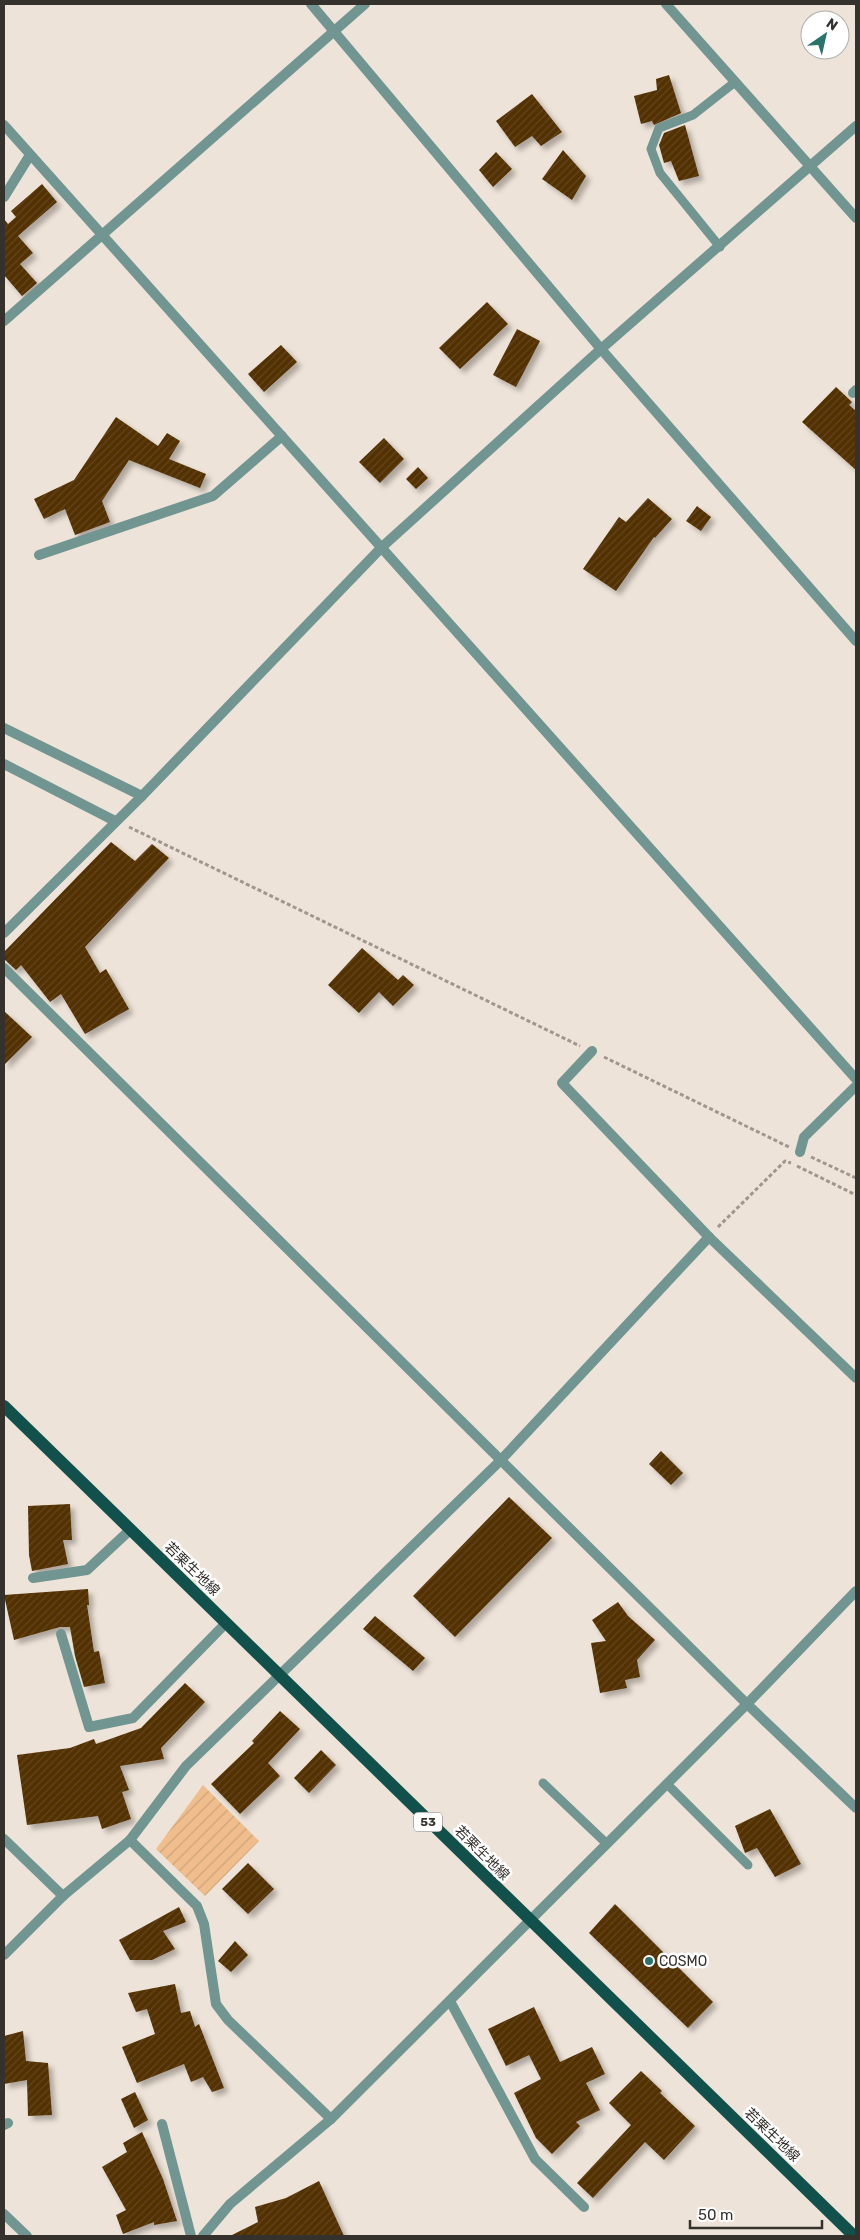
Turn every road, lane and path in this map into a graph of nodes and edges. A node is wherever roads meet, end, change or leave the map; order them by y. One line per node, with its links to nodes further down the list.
1 (311, 4): 4 (street)
2 (365, 4): 4 (street)
3 (666, 4): 5 (street)
4 (334, 32): 12 (street); 15 (street)
5 (736, 82): 9 (street); 13 (lane)
6 (4, 125): 8 (street)
7 (856, 126): 9 (street)
8 (30, 154): 10 (street); 12 (street)
9 (811, 167): 11 (street); 13 (street)
10 (4, 197)
11 (856, 218)
12 (100, 234): 14 (street); 16 (street)
13 (720, 247): 15 (street)
14 (4, 321)
15 (601, 349): 17 (street); 19 (street)
16 (282, 436): 17 (street); 18 (street)
17 (382, 548): 22 (street); 27 (street)
18 (39, 555)
19 (856, 641)
20 (4, 728): 22 (street)
21 (4, 764): 23 (street)
22 (142, 796): 23 (street)
23 (115, 820): 24 (street); 26 (path)
24 (4, 933)
25 (4, 968): 35 (street)
26 (592, 1051): 29 (path); 32 (street)
27 (856, 1079)
28 (856, 1086): 29 (street)
29 (800, 1152): 30 (path)
30 (856, 1178)
31 (856, 1195): 32 (path)
32 (709, 1237): 33 (street); 35 (street)
33 (856, 1378)
34 (4, 1406): 36 (main road, 若栗生地線 / 53)
35 (500, 1461): 41 (street); 42 (street)
36 (130, 1530): 37 (street); 39 (main road, 若栗生地線 / 53)
37 (33, 1578)
38 (856, 1591): 42 (street)
39 (226, 1623): 40 (street); 41 (main road, 若栗生地線 / 53)
40 (61, 1634)
41 (280, 1676): 47 (street); 51 (main road, 若栗生地線 / 53)
42 (747, 1704): 44 (street); 45 (street)
43 (543, 1783): 48 (lane)
44 (667, 1784): 48 (street); 49 (lane)
45 (856, 1808)
46 (4, 1839): 50 (street)
47 (130, 1840): 50 (street); 54 (street)
48 (607, 1844): 51 (street)
49 (748, 1865)
50 (63, 1896): 52 (street)
51 (530, 1921): 53 (street); 61 (main road, 若栗生地線 / 53)
52 (4, 1955)
53 (450, 2001): 54 (street); 56 (street)
54 (331, 2118): 60 (street)
55 (162, 2124): 59 (street)
56 (584, 2207)
57 (4, 2214): 58 (street)
58 (27, 2236)
59 (191, 2236)
60 (203, 2236)
61 (854, 2236)

